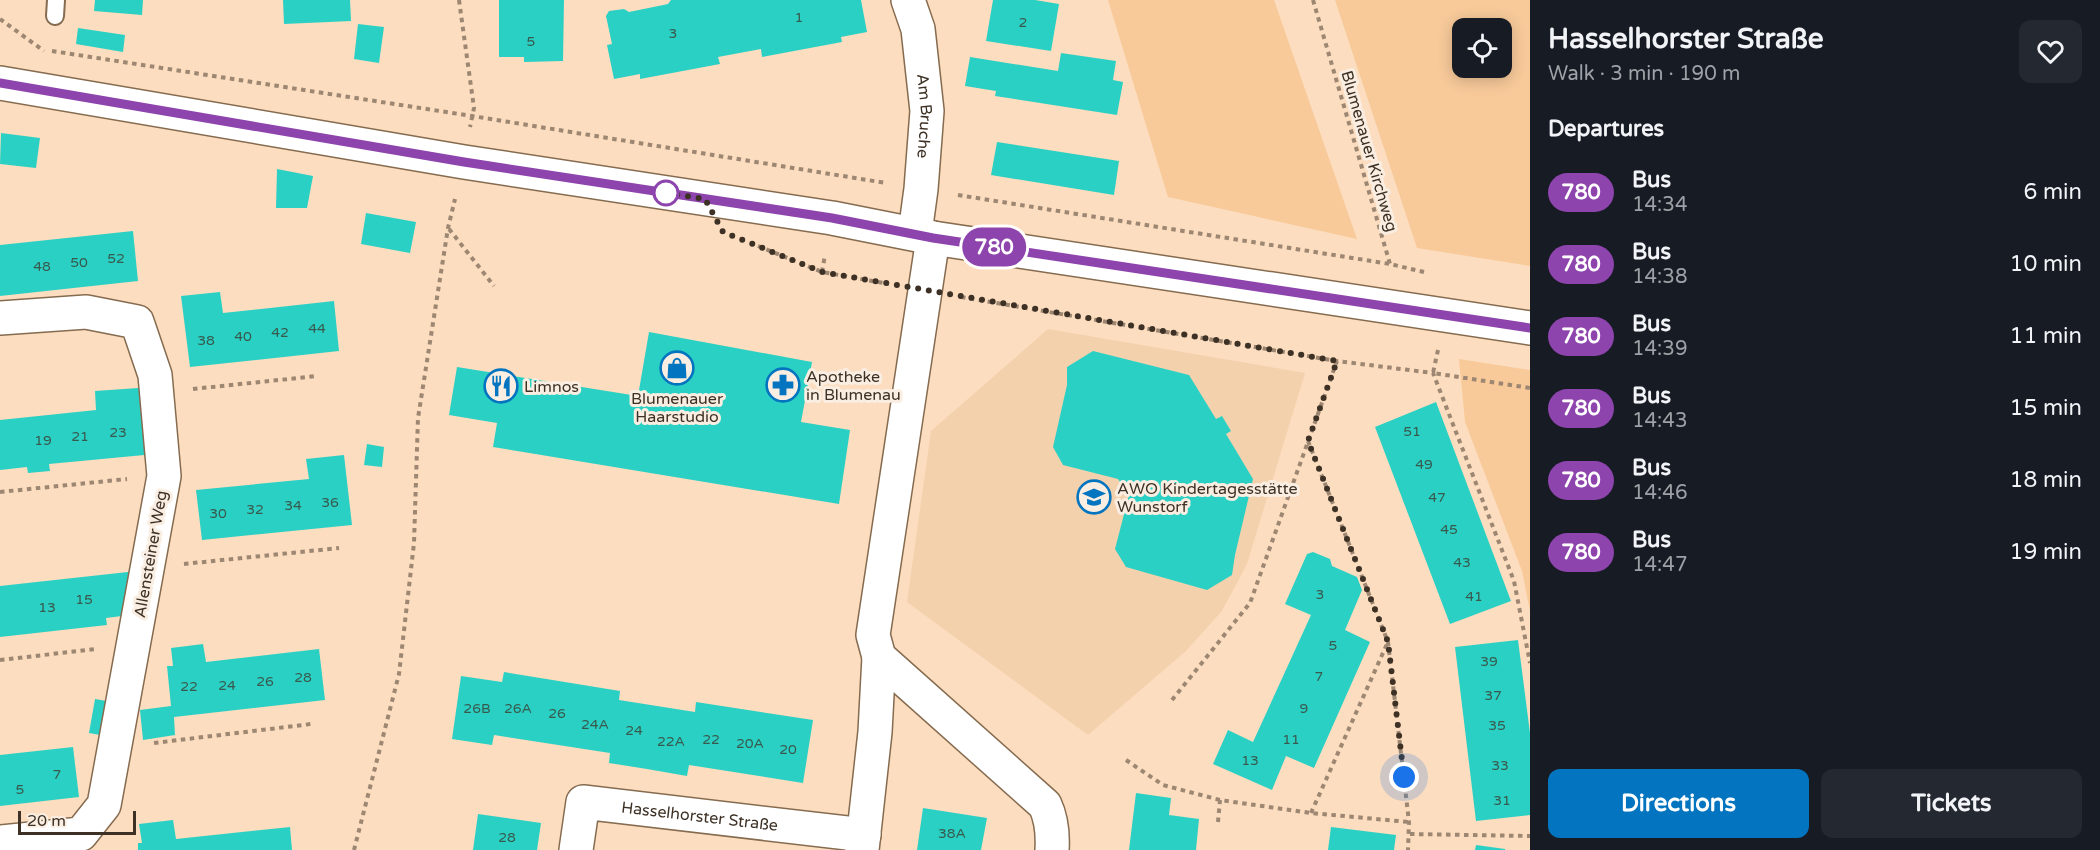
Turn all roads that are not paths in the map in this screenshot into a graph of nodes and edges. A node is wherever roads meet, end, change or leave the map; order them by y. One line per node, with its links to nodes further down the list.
1 (908, 0): 3 (street, Am Bruche)
2 (0, 83): 3 (street)
3 (924, 235): 5 (street); 6 (street, Hasselhorster Straße)
4 (0, 318): 7 (street, Allensteiner Weg)
5 (1530, 328)
6 (879, 657): 8 (street, Hasselhorster Straße); 10 (street)
7 (0, 842)
8 (863, 842): 9 (street, Hasselhorster Straße)
9 (576, 850)
10 (1052, 850)

